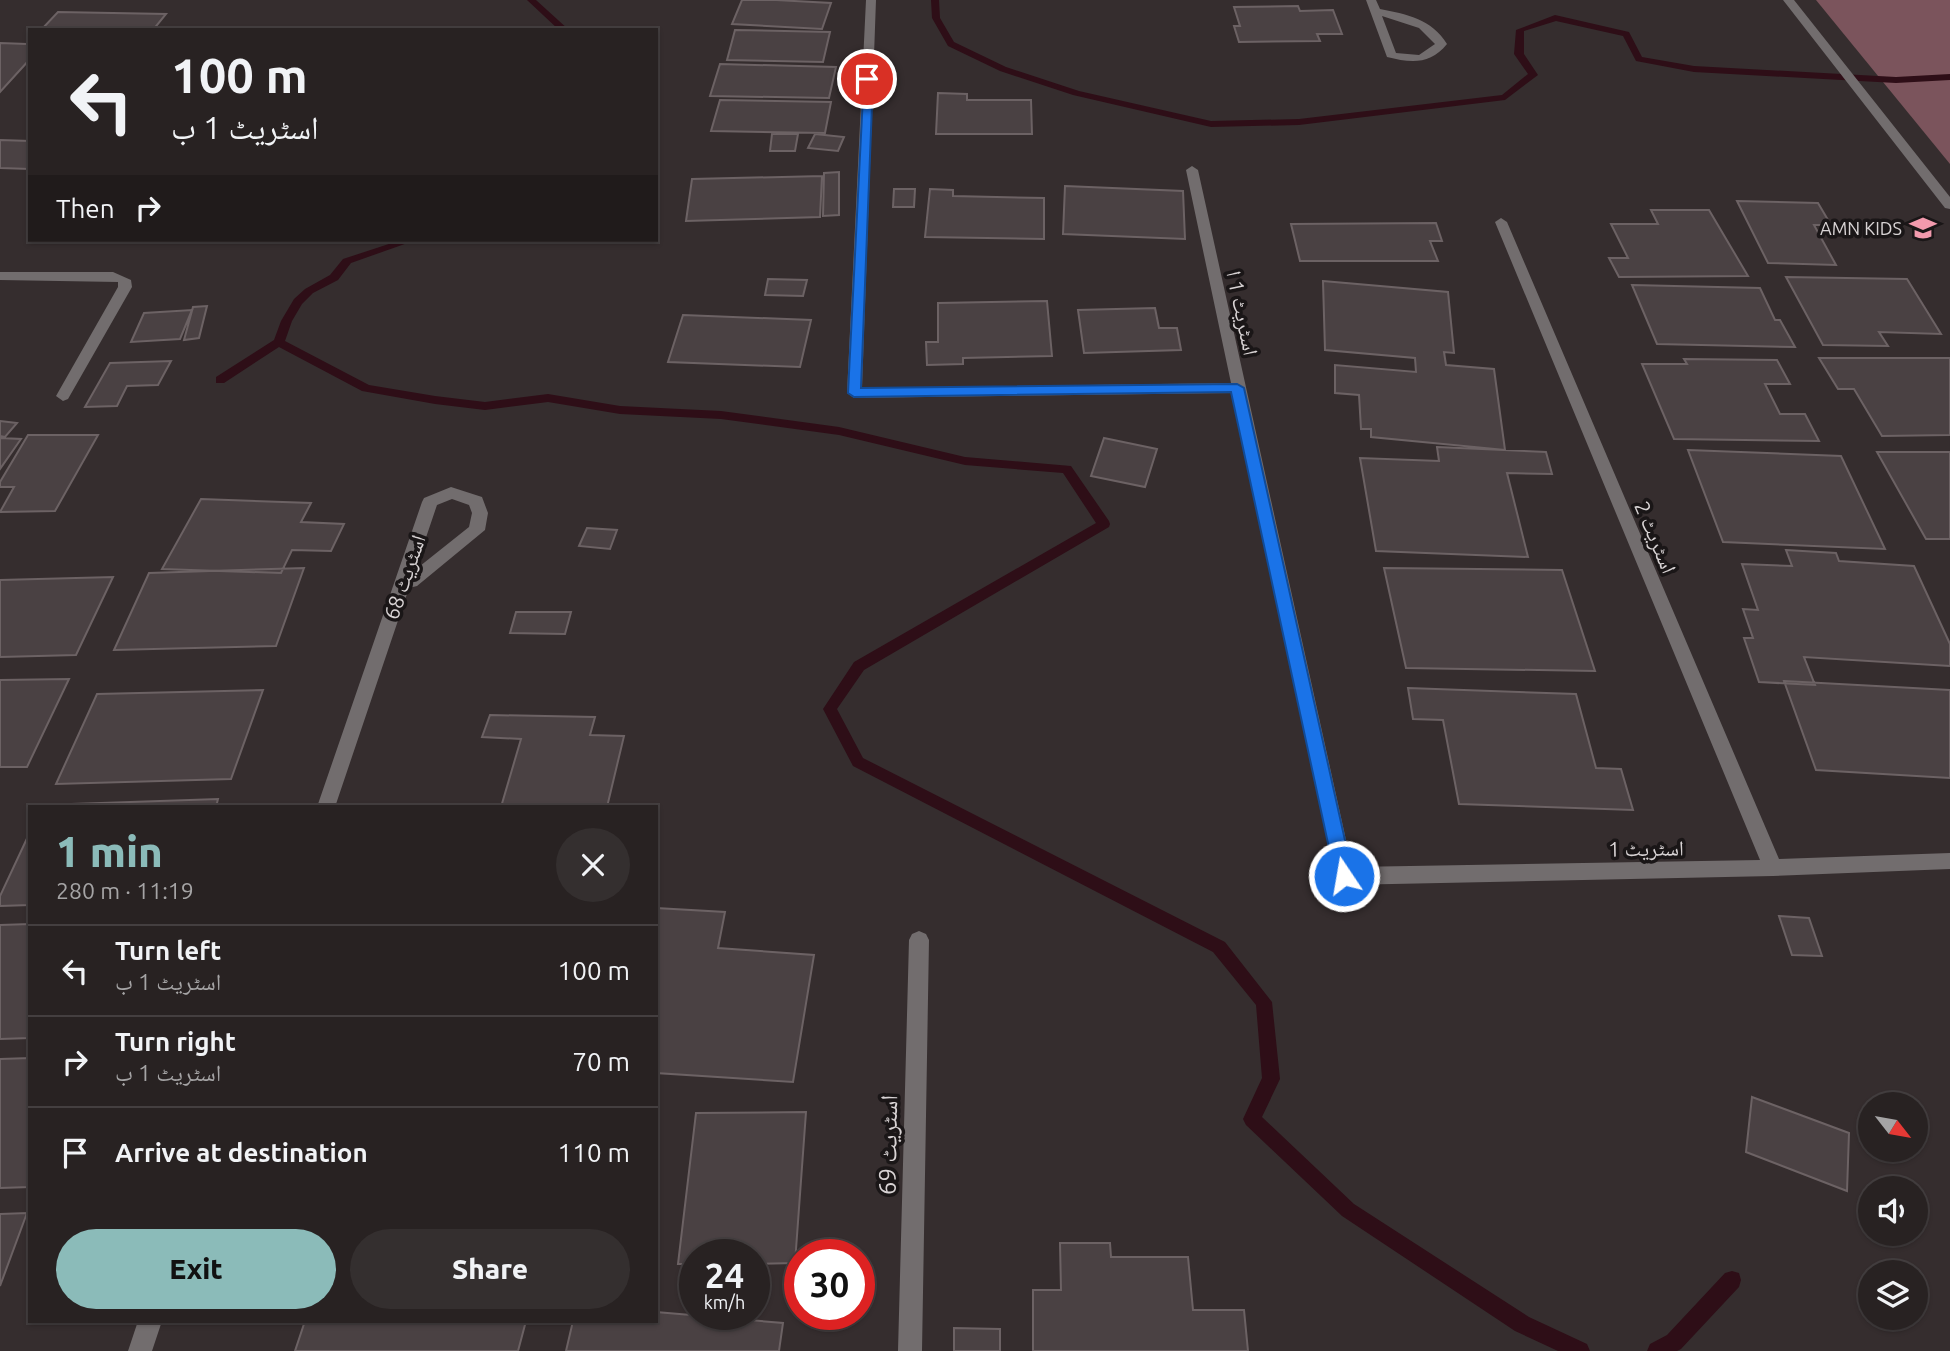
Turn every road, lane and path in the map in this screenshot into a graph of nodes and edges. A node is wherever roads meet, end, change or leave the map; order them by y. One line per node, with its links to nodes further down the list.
1 (871, 0): 9 (street)
2 (1371, 0): 4 (street)
3 (1788, 0): 6 (street)
4 (1380, 12)
5 (1192, 170): 9 (street, اسٹریٹ 1 ا)
6 (1950, 205)
7 (1501, 222): 14 (street, اسٹریٹ 2)
8 (0, 276): 10 (street)
9 (1237, 388): 15 (street, اسٹریٹ 1 ا)
10 (63, 396)
11 (411, 582): 12 (street, اسٹریٹ 68)
12 (327, 805)
13 (1950, 861): 14 (street, اسٹریٹ 1)
14 (1773, 868): 15 (street, اسٹریٹ 1)
15 (1344, 876)
16 (919, 940): 19 (street, اسٹریٹ 69)
17 (149, 1323): 18 (street)
18 (140, 1351)
19 (910, 1351)

